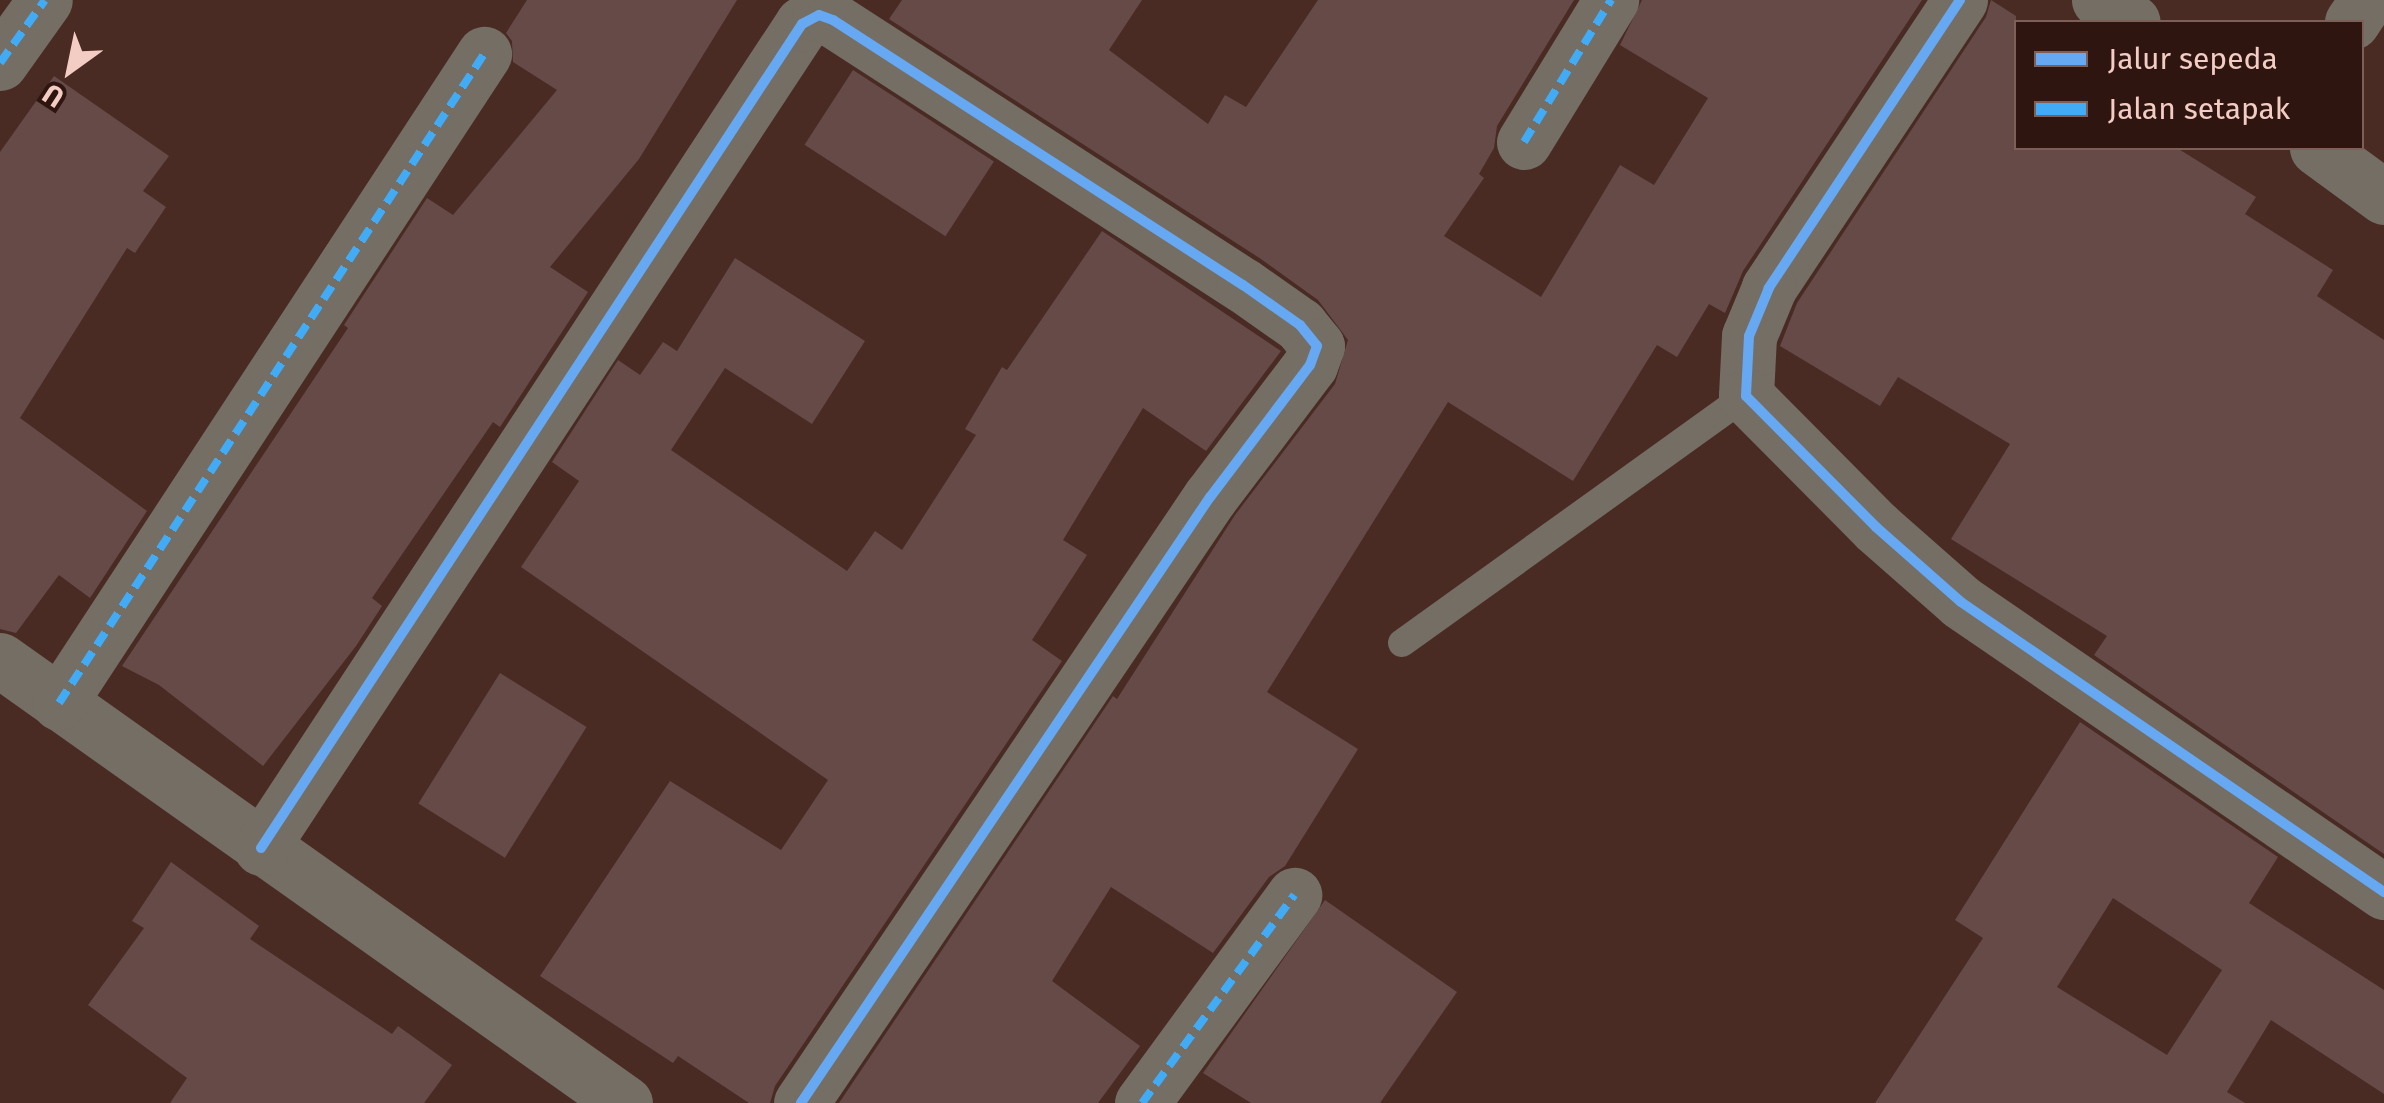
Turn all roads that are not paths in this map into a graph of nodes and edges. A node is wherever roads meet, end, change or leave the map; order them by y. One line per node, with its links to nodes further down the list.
1 (45, 0): 7 (street)
2 (1611, 0): 8 (street)
3 (1960, 0): 11 (street)
4 (2099, 0): 5 (street)
5 (2129, 20)
6 (484, 54): 14 (street)
7 (0, 63)
8 (1524, 142)
9 (2319, 150): 10 (street)
10 (2384, 197)
11 (1746, 396): 12 (lane); 16 (street)
12 (1402, 643)
13 (0, 660): 14 (street)
14 (59, 702): 15 (street)
15 (261, 848): 18 (street); 19 (street)
16 (2384, 892)
17 (1294, 895): 20 (street)
18 (625, 1103)
19 (801, 1103)
20 (1142, 1103)

